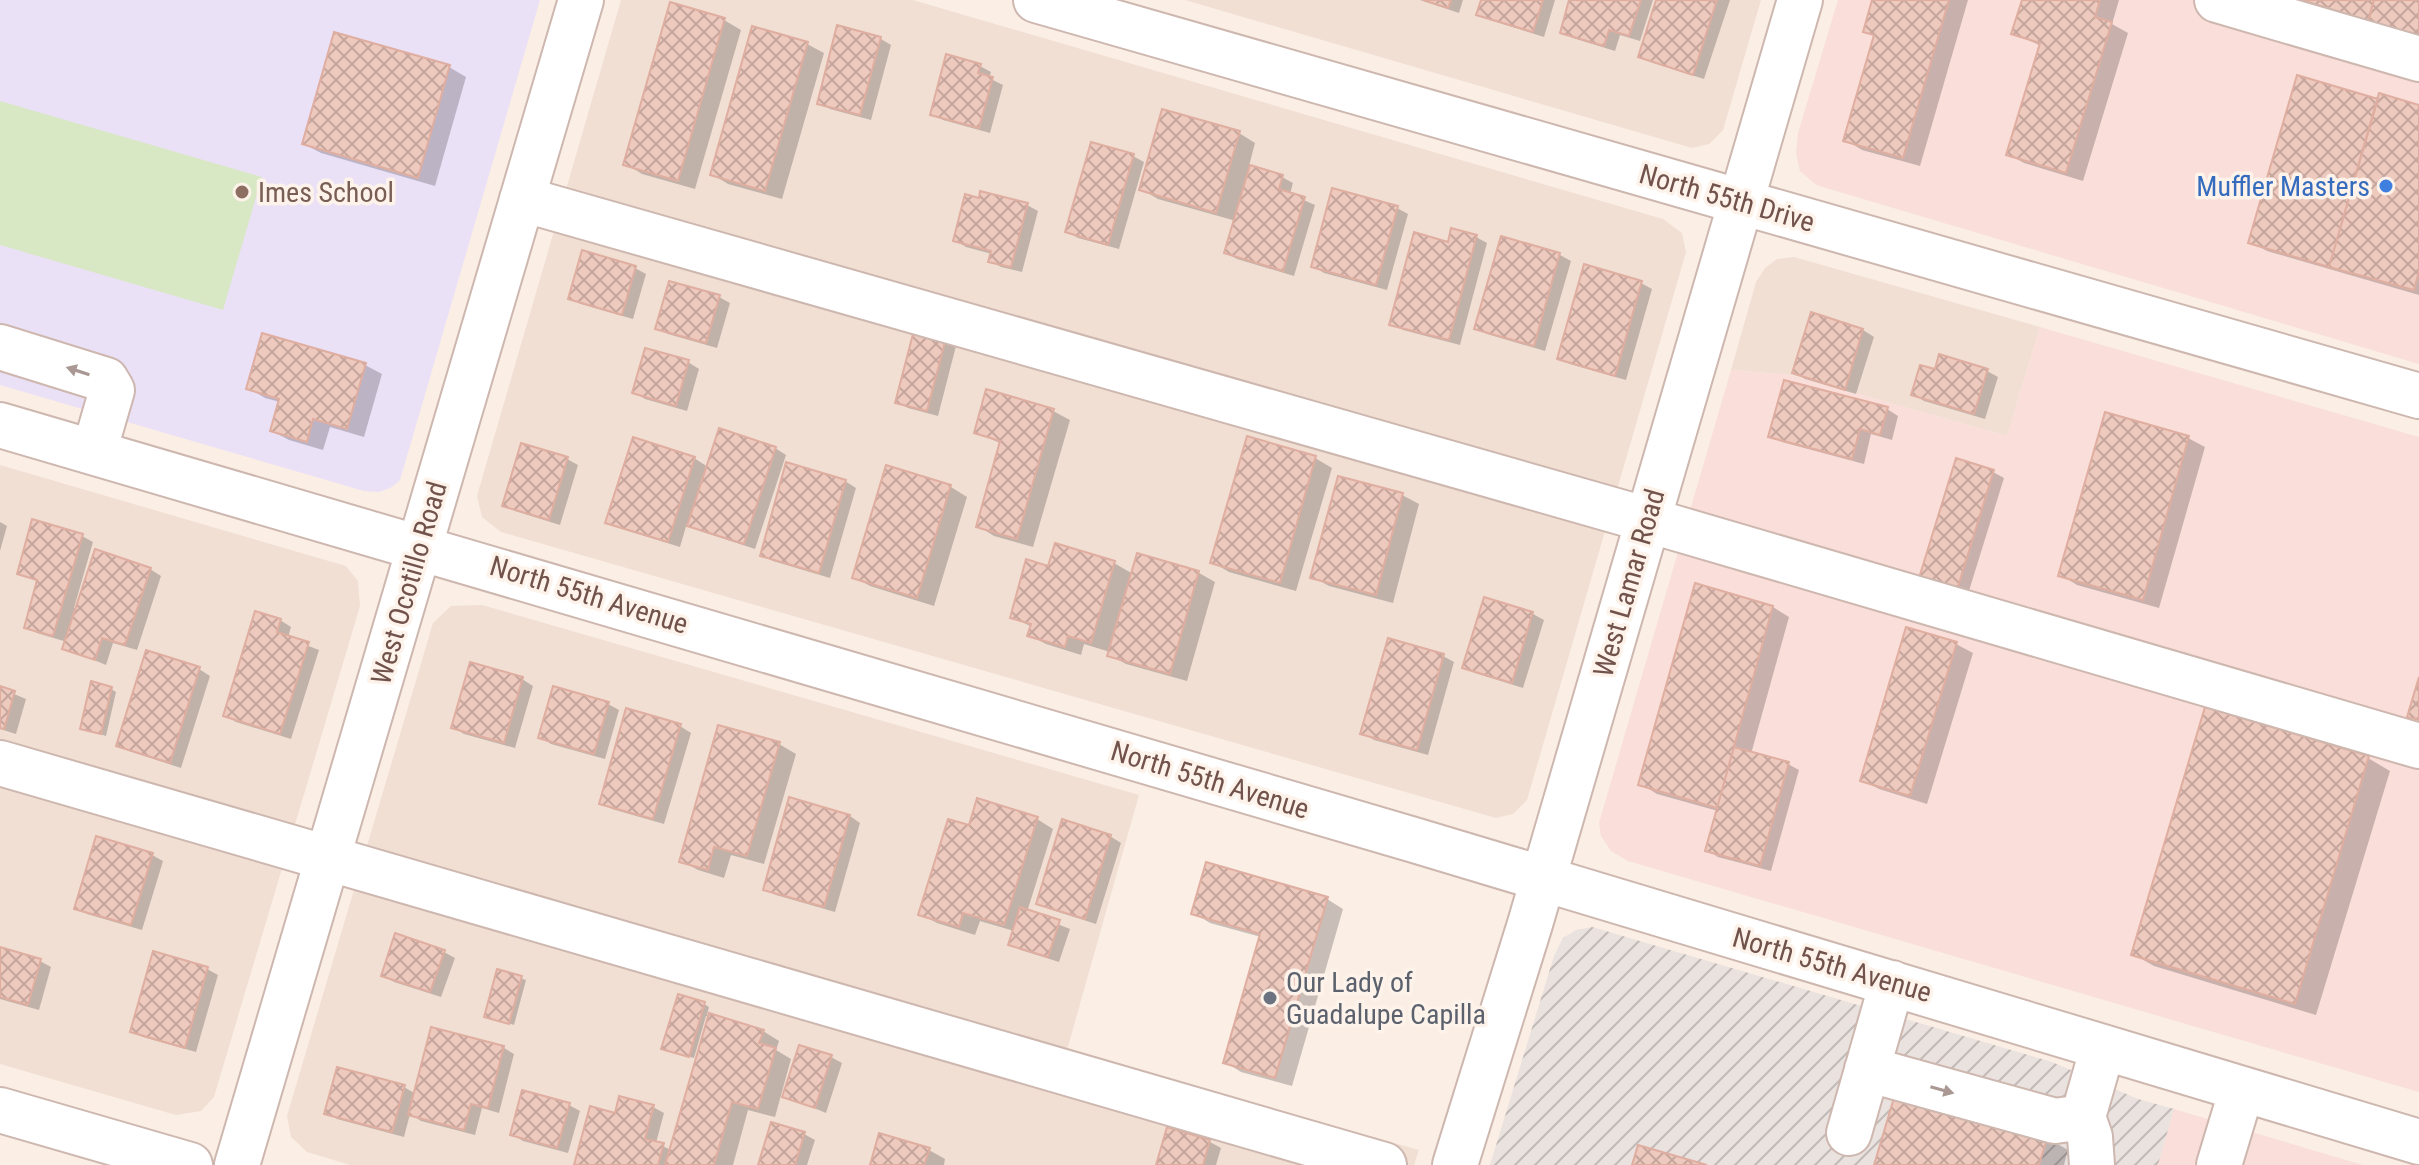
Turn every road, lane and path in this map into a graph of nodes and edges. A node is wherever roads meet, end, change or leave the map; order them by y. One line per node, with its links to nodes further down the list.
1 (581, 0): 6 (street, West Ocotillo Road)
2 (1036, 0): 7 (street, North 55th Drive)
3 (1800, 0): 7 (street, West Lamar Road)
4 (2217, 0): 5 (street)
5 (2419, 59)
6 (522, 199): 12 (street); 13 (street, West Ocotillo Road)
7 (1739, 202): 9 (street, North 55th Drive); 12 (street, West Lamar Road)
8 (0, 347): 11 (street, one-way to 8)
9 (2419, 396)
10 (0, 425): 11 (street, North 55th Avenue)
11 (94, 452): 13 (street, North 55th Avenue)
12 (1648, 520): 14 (street); 17 (street, West Lamar Road)
13 (420, 545): 16 (street, West Ocotillo Road); 17 (street, North 55th Avenue)
14 (2419, 746)
15 (0, 763): 16 (street)
16 (329, 857): 27 (street, West Ocotillo Road); 28 (street)
17 (1542, 880): 18 (street, North 55th Avenue); 29 (street, West Lamar Road)
18 (1892, 983): 19 (street, North 55th Avenue); 20 (street)
19 (2103, 1047): 21 (street, North 55th Avenue); 23 (street)
20 (1867, 1069): 23 (street, one-way to 23); 24 (street)
21 (2242, 1089): 25 (street, North 55th Avenue); 31 (street)
22 (0, 1110): 26 (street)
23 (2083, 1117): 30 (street)
24 (1849, 1133)
25 (2419, 1142)
26 (190, 1165)
27 (237, 1165)
28 (1384, 1165)
29 (1455, 1165)
30 (2092, 1165)
31 (2219, 1165)

